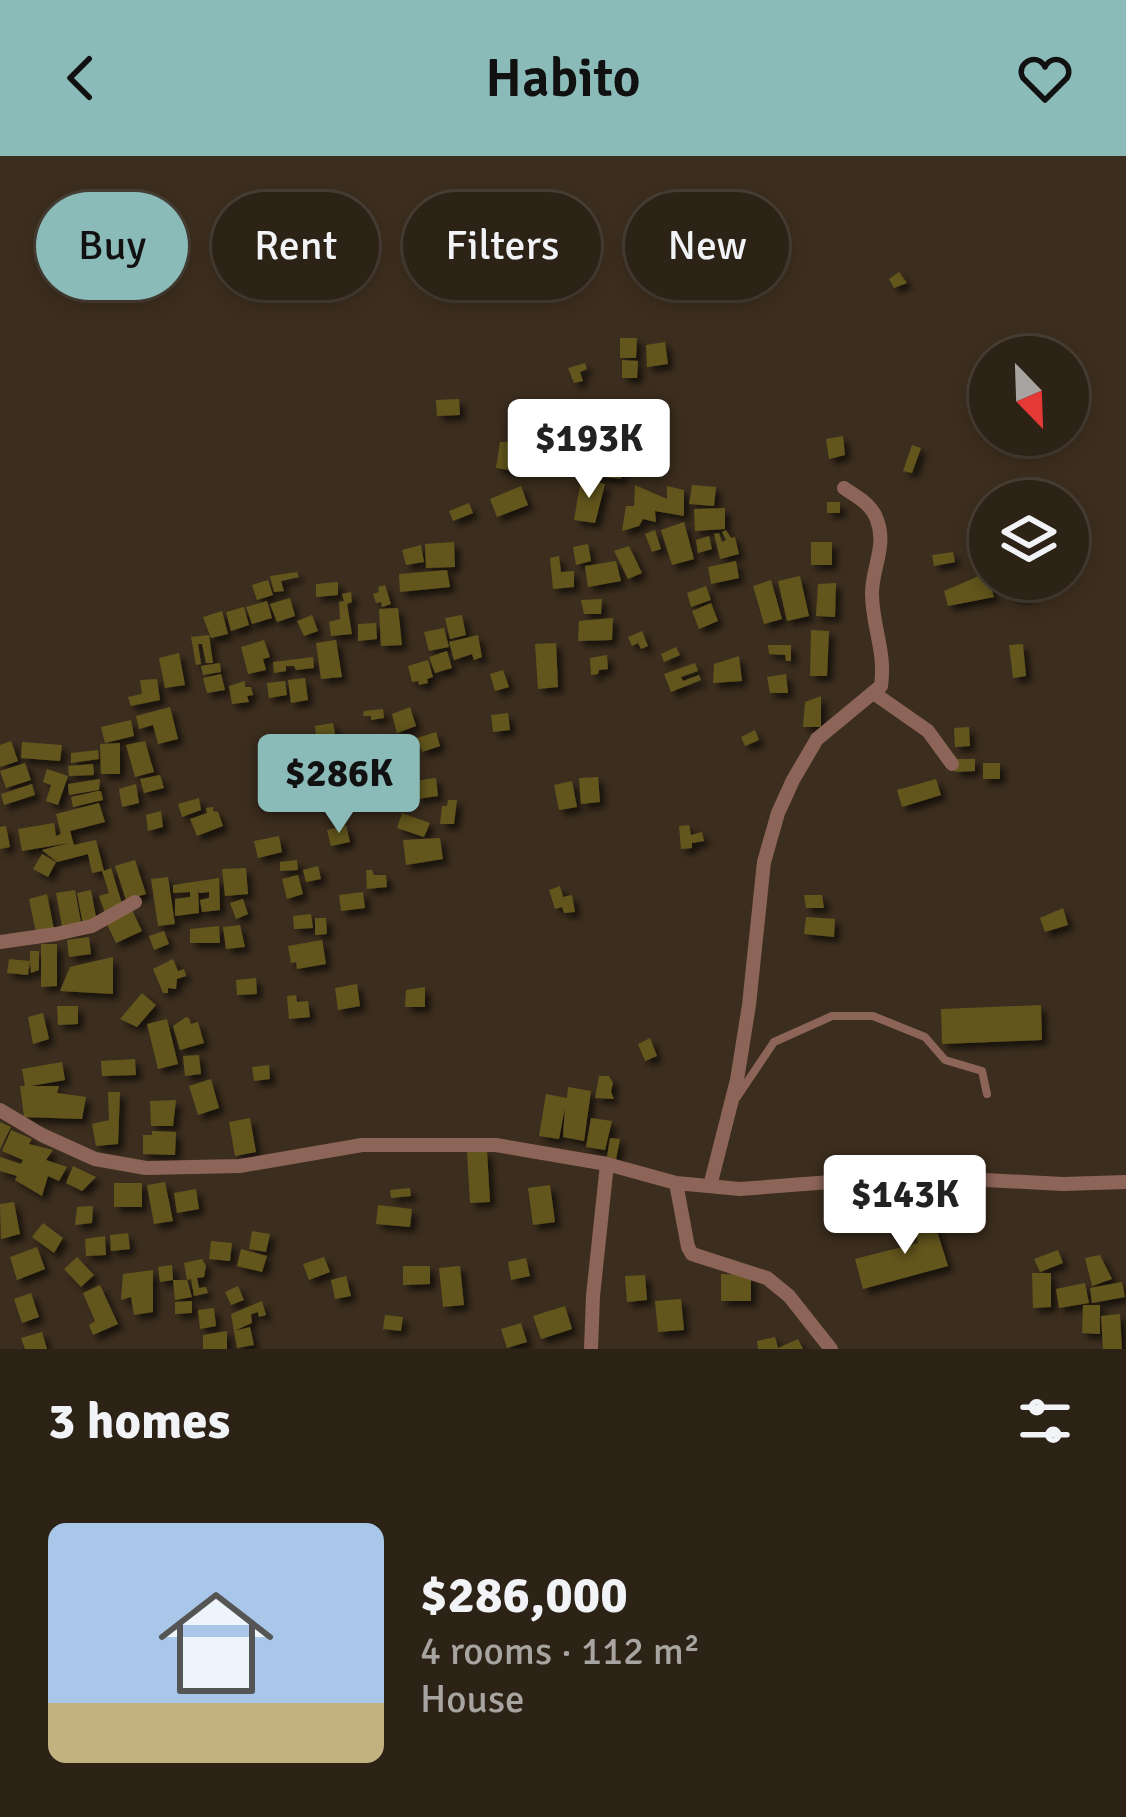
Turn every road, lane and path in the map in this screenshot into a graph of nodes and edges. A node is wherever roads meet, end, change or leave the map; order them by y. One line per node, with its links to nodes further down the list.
1 (844, 488): 2 (street)
2 (875, 694): 3 (street); 7 (street)
3 (952, 764)
4 (136, 902): 5 (street)
5 (0, 942)
6 (987, 1094): 7 (lane)
7 (730, 1108): 12 (street)
8 (0, 1110): 9 (street)
9 (607, 1164): 11 (street); 13 (street)
10 (1126, 1182): 12 (street)
11 (676, 1183): 12 (street); 14 (street)
12 (710, 1186)
13 (591, 1349)
14 (831, 1349)

